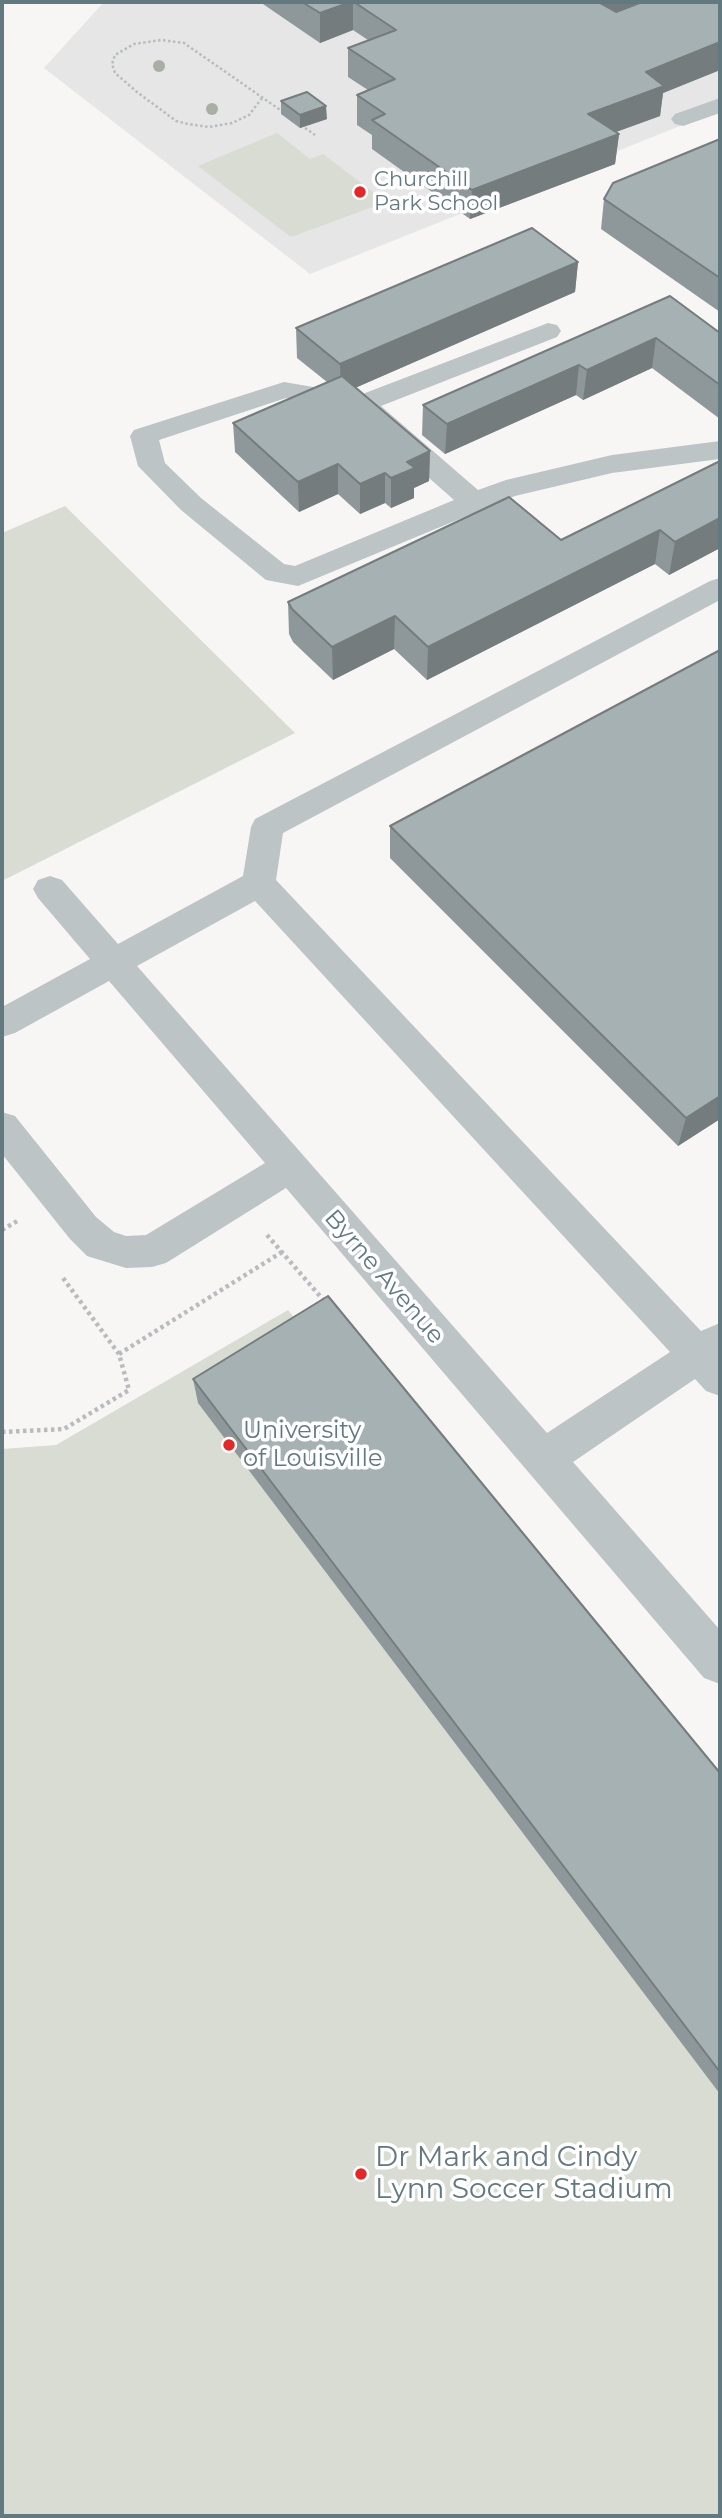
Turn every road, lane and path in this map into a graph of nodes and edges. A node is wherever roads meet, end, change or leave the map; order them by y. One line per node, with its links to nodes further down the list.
1 (262, 98): 1 (path); 3 (path)
2 (720, 105): 4 (street)
3 (291, 118)
4 (684, 120)
5 (301, 125): 6 (path)
6 (315, 135)
7 (548, 331): 8 (street)
8 (362, 404): 10 (street); 10 (street)
9 (720, 450): 10 (street)
10 (474, 502)
11 (720, 588): 12 (street)
12 (259, 883): 14 (street); 23 (street)
13 (50, 889): 14 (street, Byrne Avenue)
14 (114, 961): 15 (street); 17 (street, Byrne Avenue)
15 (2, 1023)
16 (2, 1127): 17 (street)
17 (290, 1167): 25 (street, Byrne Avenue)
18 (20, 1220): 19 (path)
19 (2, 1230)
20 (265, 1232): 21 (path)
21 (282, 1252): 22 (path); 24 (path)
22 (327, 1304)
23 (713, 1358): 25 (street)
24 (2, 1432)
25 (543, 1460): 26 (street, Byrne Avenue)
26 (720, 1662)

